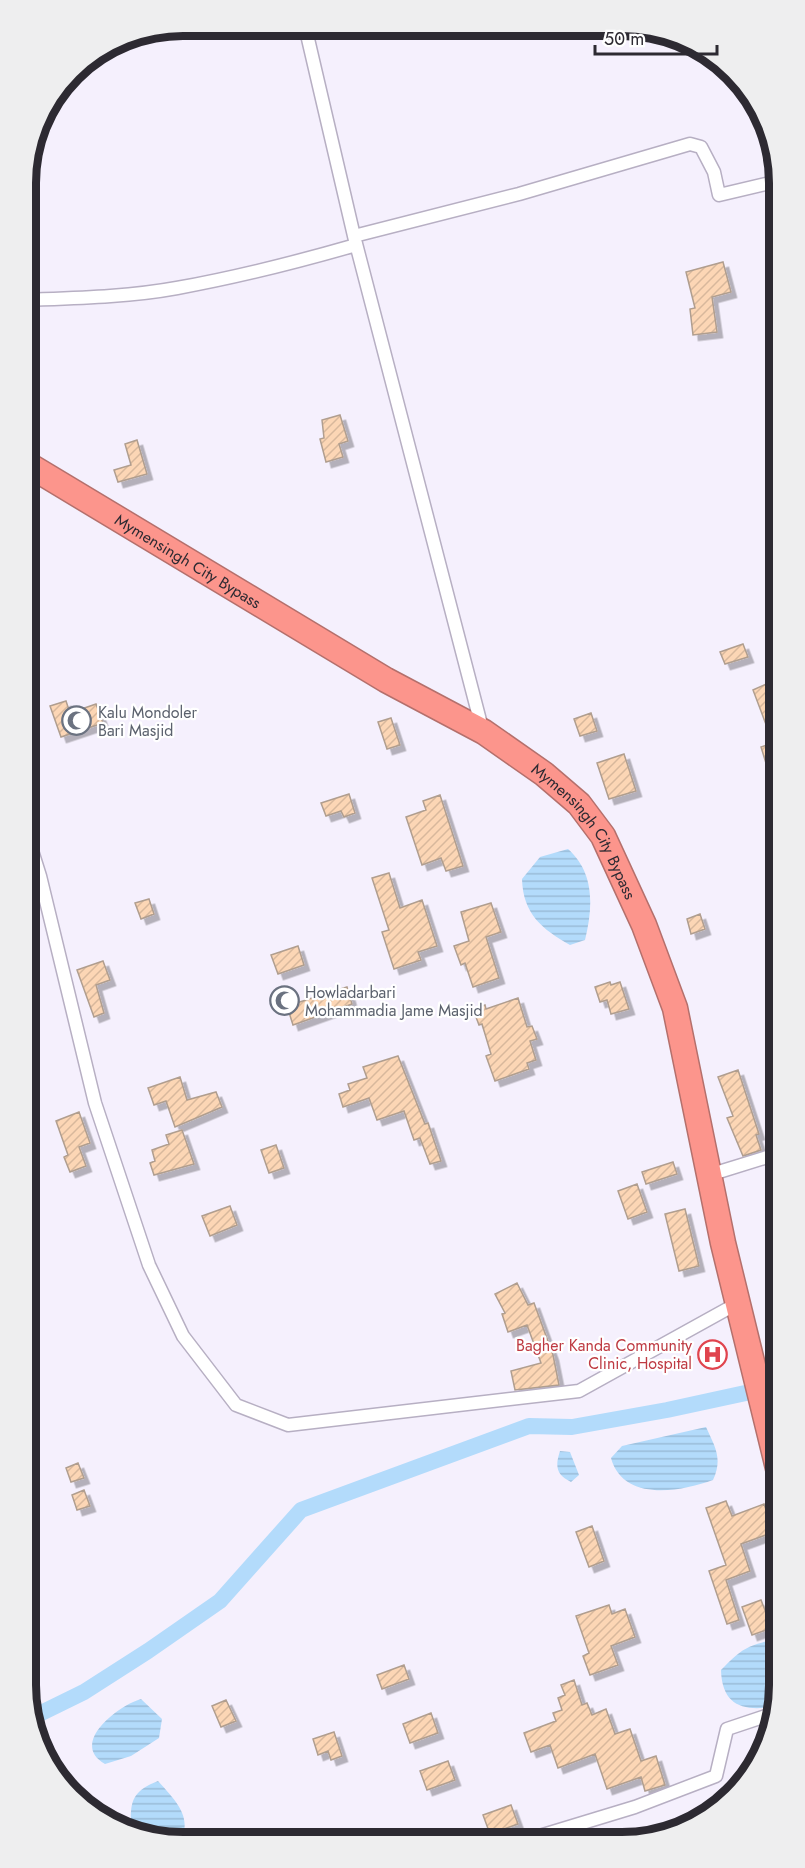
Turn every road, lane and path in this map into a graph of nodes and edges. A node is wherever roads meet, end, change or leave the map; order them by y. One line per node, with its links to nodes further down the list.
1 (307, 36): 3 (street)
2 (769, 183): 3 (street)
3 (355, 241): 4 (street); 6 (street)
4 (36, 300)
5 (36, 470): 6 (highway, Mymensingh City Bypass)
6 (484, 732): 9 (highway, Mymensingh City Bypass)
7 (36, 863): 10 (street)
8 (769, 1157): 9 (street)
9 (710, 1175): 10 (highway, Mymensingh City Bypass)
10 (738, 1303): 11 (highway, Mymensingh City Bypass)
11 (769, 1431)
12 (765, 1716): 13 (street)
13 (553, 1832)

